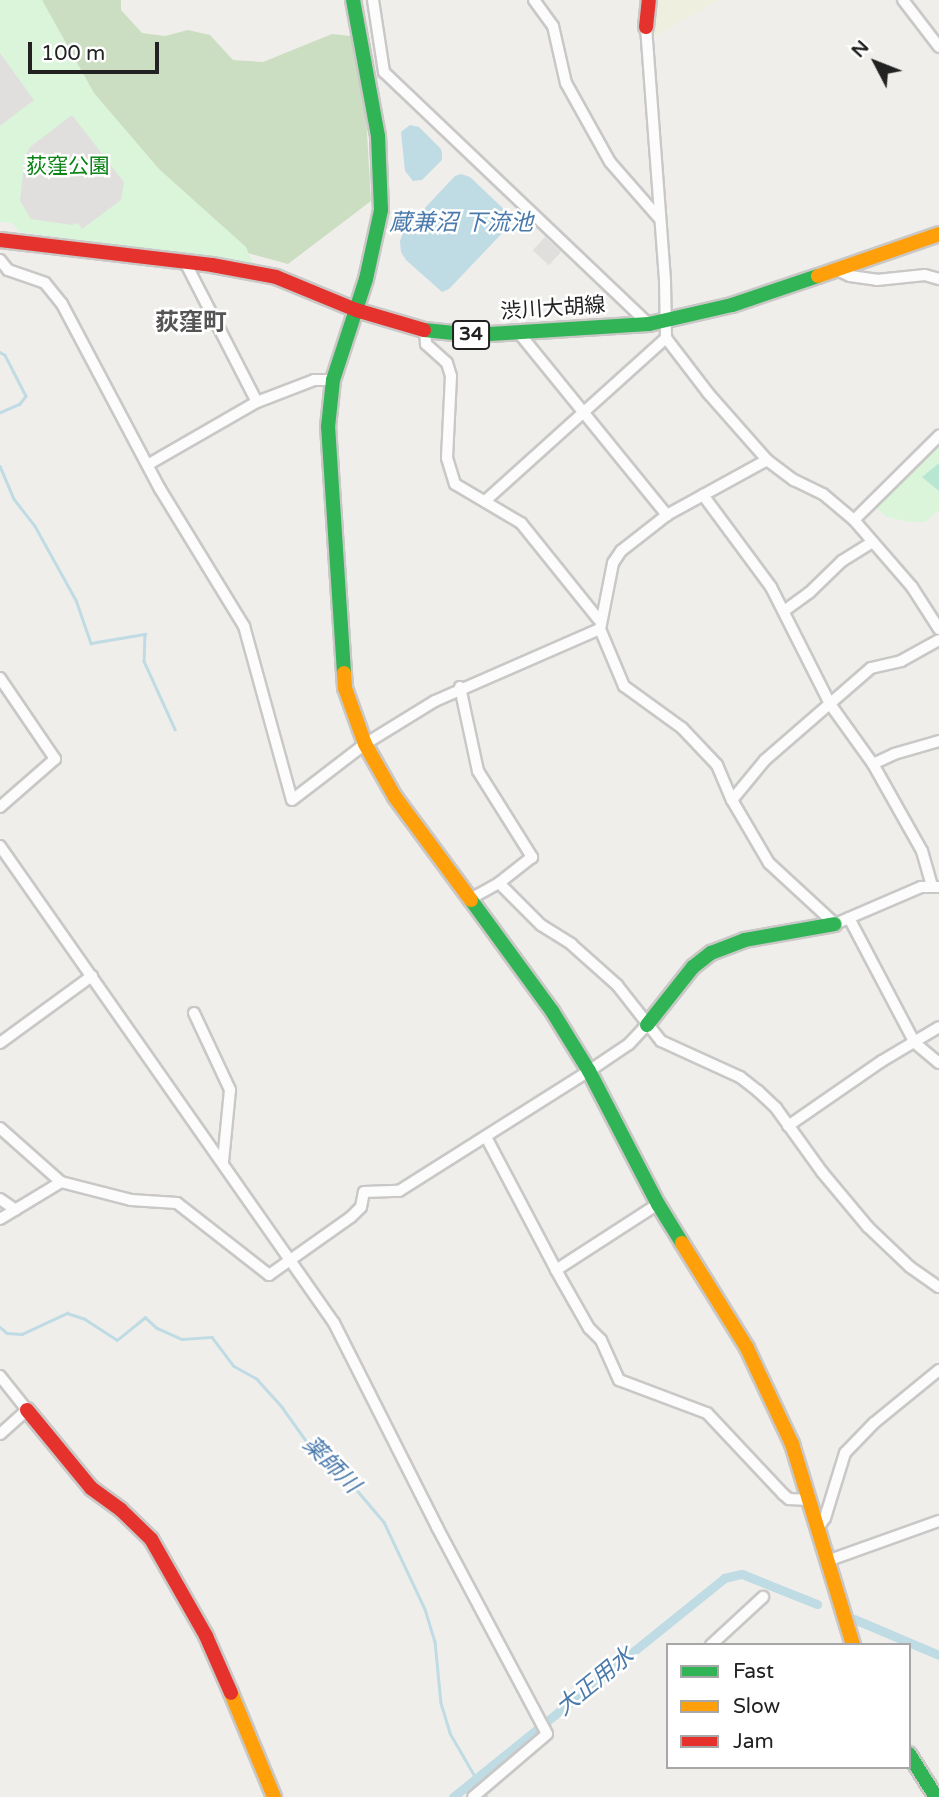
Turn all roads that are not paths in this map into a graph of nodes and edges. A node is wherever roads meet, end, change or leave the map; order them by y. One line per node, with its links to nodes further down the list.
1 (353, 0): 8 (street)
2 (373, 0): 8 (street)
3 (534, 0): 9 (street)
4 (649, 0): 6 (street)
5 (903, 0): 7 (street)
6 (646, 27): 9 (street)
7 (939, 47)
8 (372, 59): 16 (street); 18 (street)
9 (659, 218): 17 (street)
10 (939, 234): 14 (street, 渋川大胡線 / 34)
11 (0, 243): 13 (street, 渋川大胡線 / 34)
12 (0, 260): 27 (street)
13 (185, 262): 16 (street, 渋川大胡線 / 34); 23 (street)
14 (837, 270): 15 (street); 17 (street, 渋川大胡線 / 34)
15 (939, 279)
16 (356, 310): 19 (street, 渋川大胡線 / 34); 22 (street)
17 (667, 321): 18 (street, 渋川大胡線 / 34); 21 (street)
18 (649, 324): 20 (street, 渋川大胡線 / 34)
19 (425, 330): 20 (street, 渋川大胡線 / 34); 29 (street)
20 (519, 333): 24 (street)
21 (666, 338): 24 (street); 26 (street)
22 (333, 380): 23 (street); 41 (street)
23 (257, 402): 27 (street)
24 (583, 412): 29 (street); 30 (street)
25 (939, 436): 31 (street)
26 (767, 460): 28 (street); 31 (street)
27 (149, 464): 41 (street)
28 (703, 495): 30 (street); 33 (street)
29 (485, 501): 34 (street)
30 (667, 514): 34 (street)
31 (854, 520): 32 (street)
32 (873, 542): 33 (street); 35 (street)
33 (784, 611): 39 (street)
34 (599, 625): 38 (street); 43 (street)
35 (939, 629)
36 (939, 640): 39 (street)
37 (0, 678): 44 (street)
38 (460, 687): 41 (street); 46 (street)
39 (830, 704): 42 (street); 43 (street)
40 (939, 741): 42 (street)
41 (366, 744): 48 (street)
42 (873, 764): 47 (street)
43 (732, 800): 49 (street)
44 (0, 807)
45 (0, 846): 50 (street)
46 (499, 883): 48 (street); 52 (street)
47 (936, 886): 49 (street)
48 (470, 899): 57 (street)
49 (842, 921): 52 (street); 55 (street)
50 (92, 976): 54 (street); 61 (street)
51 (194, 1013): 61 (street)
52 (647, 1025): 57 (street); 58 (street)
53 (939, 1027): 55 (street)
54 (0, 1043)
55 (915, 1043): 56 (street); 58 (street)
56 (939, 1063)
57 (589, 1071): 60 (street); 64 (street)
58 (788, 1126): 69 (street)
59 (0, 1128): 62 (street)
60 (486, 1137): 67 (street); 68 (street)
61 (223, 1162): 67 (street)
62 (61, 1182): 65 (street); 67 (street)
63 (0, 1199): 65 (street)
64 (658, 1204): 68 (street); 74 (street)
65 (16, 1210): 66 (street)
66 (0, 1219)
67 (292, 1261): 82 (street)
68 (556, 1270): 74 (street)
69 (939, 1287)
70 (939, 1370): 76 (street)
71 (0, 1376): 72 (street)
72 (27, 1410): 73 (street); 83 (street)
73 (0, 1434)
74 (809, 1500): 76 (street)
75 (939, 1521): 77 (street)
76 (818, 1528): 77 (street)
77 (827, 1560): 80 (street)
78 (763, 1597): 79 (street)
79 (713, 1643)
80 (852, 1643)
81 (911, 1757): 84 (street)
82 (480, 1791)
83 (274, 1797)
84 (936, 1797)

